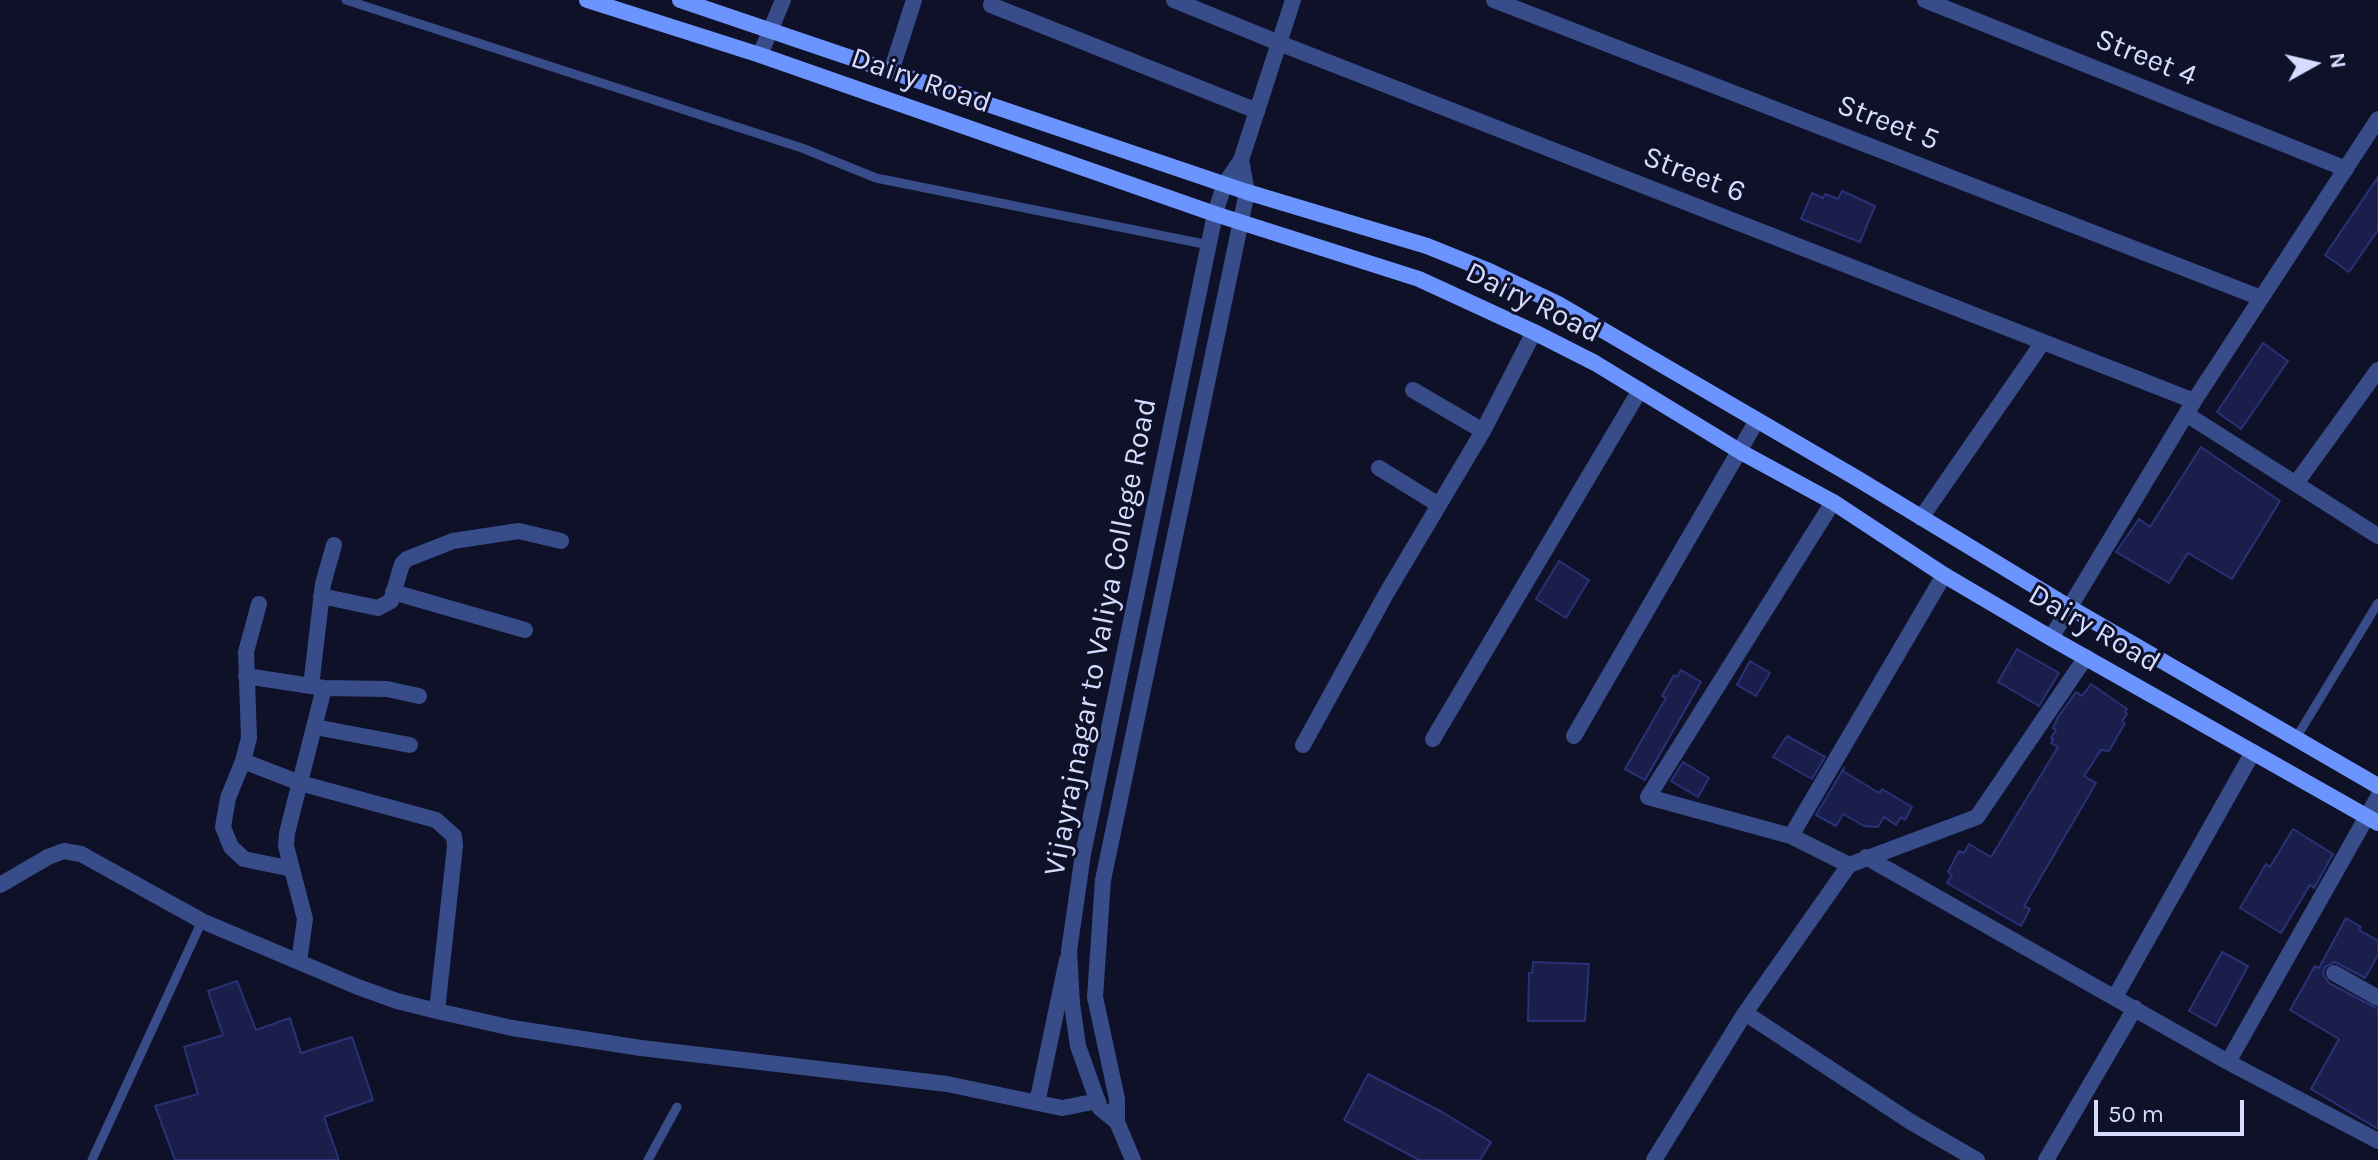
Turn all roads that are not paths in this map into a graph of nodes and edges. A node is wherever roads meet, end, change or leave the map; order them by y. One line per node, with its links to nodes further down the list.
1 (346, 0): 23 (lane)
2 (587, 0): 13 (main road, Dairy Road)
3 (680, 0): 11 (main road, Dairy Road)
4 (783, 0): 11 (street)
5 (914, 0): 14 (street)
6 (1174, 0): 12 (street, Street 6)
7 (1293, 0): 12 (street, Vijayrajnagar to Valiya College Road)
8 (1494, 0): 24 (street, Street 5)
9 (1925, 0): 18 (street, Street 4)
10 (991, 5): 15 (street)
11 (771, 31): 13 (street); 14 (main road, Dairy Road)
12 (1279, 43): 15 (street, Vijayrajnagar to Valiya College Road); 26 (street, Street 6)
13 (760, 55): 21 (main road, Dairy Road)
14 (891, 72): 19 (main road, Dairy Road)
15 (1257, 111): 17 (street, Vijayrajnagar to Valiya College Road)
16 (2378, 119): 18 (street)
17 (1241, 160): 19 (street, Vijayrajnagar to Valiya College Road); 20 (street, Vijayrajnagar to Valiya College Road)
18 (2346, 169): 24 (street)
19 (1224, 185): 20 (main road, Dairy Road); 21 (street, Vijayrajnagar to Valiya College Road)
20 (1247, 192): 22 (street, Vijayrajnagar to Valiya College Road); 31 (main road, Dairy Road)
21 (1215, 214): 22 (main road, Dairy Road); 23 (street, Vijayrajnagar to Valiya College Road)
22 (1239, 221): 25 (main road, Dairy Road); 84 (street, Vijayrajnagar to Valiya College Road)
23 (1209, 245): 72 (street, Vijayrajnagar to Valiya College Road)
24 (2261, 298): 30 (street)
25 (1534, 332): 29 (main road, Dairy Road); 32 (street)
26 (2043, 342): 30 (street, Street 6); 38 (street)
27 (2378, 370): 35 (street)
28 (1413, 390): 32 (street)
29 (1640, 390): 33 (main road, Dairy Road); 57 (street)
30 (2190, 407): 35 (street, Street 6); 47 (street)
31 (1756, 422): 33 (street); 38 (main road, Dairy Road)
32 (1483, 431): 37 (street)
33 (1741, 452): 36 (main road, Dairy Road); 55 (street)
34 (1379, 468): 37 (street)
35 (2297, 482): 39 (street, Street 6)
36 (1833, 502): 42 (main road, Dairy Road); 66 (street)
37 (1439, 505): 59 (street)
38 (1921, 518): 47 (main road, Dairy Road)
39 (2378, 536)
40 (561, 541): 43 (street)
41 (334, 545): 44 (street)
42 (1944, 575): 49 (main road, Dairy Road); 66 (street)
43 (393, 592): 44 (street); 48 (street)
44 (321, 596): 52 (street)
45 (2378, 603): 56 (lane)
46 (259, 604): 51 (street)
47 (2069, 607): 49 (street); 56 (main road, Dairy Road)
48 (525, 630)
49 (2051, 638): 50 (main road, Dairy Road)
50 (2086, 657): 60 (main road, Dairy Road); 67 (street)
51 (246, 676): 52 (street); 61 (street)
52 (318, 687): 53 (street); 54 (street)
53 (419, 696)
54 (315, 727): 58 (street); 62 (street)
55 (1574, 736)
56 (2296, 738): 63 (main road, Dairy Road)
57 (1433, 739)
58 (410, 745)
59 (1303, 745)
60 (2253, 752): 65 (main road, Dairy Road); 75 (street)
61 (243, 761): 62 (street); 69 (street)
62 (300, 783): 69 (street); 78 (street)
63 (2378, 786)
64 (2378, 797): 65 (street)
65 (2373, 820): 80 (street)
66 (1791, 836): 68 (street)
67 (1866, 857): 68 (street); 75 (street)
68 (1849, 865): 79 (street)
69 (292, 869): 73 (street)
70 (0, 885): 71 (street)
71 (202, 921): 73 (street); 86 (lane)
72 (1069, 951): 81 (street, Vijayrajnagar to Valiya College Road); 82 (street)
73 (299, 962): 78 (street)
74 (2334, 973): 76 (street)
75 (2115, 997): 77 (street)
76 (2378, 998)
77 (2135, 1008): 80 (street); 91 (street)
78 (437, 1011): 82 (street)
79 (1745, 1013): 89 (street); 90 (street)
80 (2228, 1062): 85 (street)
81 (1098, 1101): 82 (street); 84 (street, Vijayrajnagar to Valiya College Road)
82 (1037, 1103)
83 (677, 1107): 87 (lane)
84 (1117, 1122): 88 (street, Vijayrajnagar to Valiya College Road)
85 (2378, 1141)
86 (92, 1160)
87 (648, 1160)
88 (1133, 1160)
89 (1654, 1160)
90 (1977, 1160)
91 (2046, 1160)

